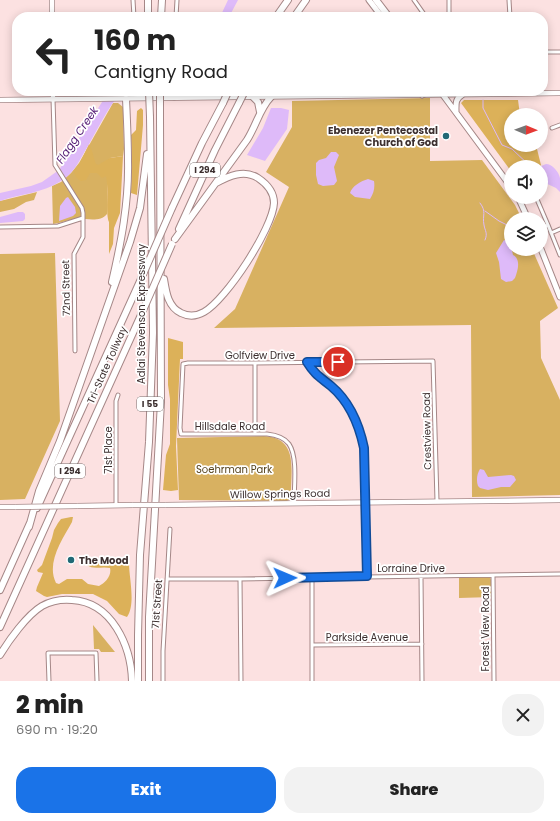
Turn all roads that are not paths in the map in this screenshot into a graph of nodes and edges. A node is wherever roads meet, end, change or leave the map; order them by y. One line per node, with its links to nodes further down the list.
1 (52, 0): 14 (street)
2 (133, 0): 15 (street)
3 (148, 0): 16 (highway)
4 (158, 0): 17 (highway)
5 (162, 0): 18 (highway)
6 (177, 0): 19 (street)
7 (288, 0): 20 (highway)
8 (306, 0): 21 (highway)
9 (370, 0): 22 (main road)
10 (376, 0): 23 (highway)
11 (414, 0): 24 (street)
12 (449, 0): 25 (street)
13 (510, 0): 26 (street)
14 (52, 12)
15 (134, 12)
16 (148, 12)
17 (159, 12)
18 (161, 12)
19 (176, 12)
20 (280, 12)
21 (298, 12)
22 (378, 12)
23 (385, 12)
24 (422, 12)
25 (449, 12)
26 (510, 12)
27 (548, 52): 28 (street)
28 (560, 52)
29 (548, 94): 30 (street)
30 (560, 94)
31 (149, 96): 46 (highway, Adlai Stevenson Expressway / I 55, bridge)
32 (160, 96): 56 (highway, Adlai Stevenson Expressway / I 55, bridge)
33 (227, 96): 74 (highway, Tri-State Tollway / I 294, bridge)
34 (242, 96): 55 (highway, Tri-State Tollway / I 294, bridge)
35 (271, 96): 38 (street); 44 (highway)
36 (445, 96): 43 (main road)
37 (460, 96): 43 (main road)
38 (253, 97): 39 (street); 44 (highway)
39 (174, 98): 41 (street)
40 (53, 99): 41 (street); 42 (street); 50 (street, 72nd Street)
41 (123, 99): 60 (highway)
42 (0, 100)
43 (456, 112): 48 (main road)
44 (260, 114): 49 (highway)
45 (560, 125): 47 (street)
46 (150, 126): 60 (highway); 91 (highway, Adlai Stevenson Expressway / I 55)
47 (552, 128)
48 (504, 177)
49 (216, 183): 55 (highway); 56 (highway)
50 (83, 218): 52 (street); 61 (street, 72nd Street)
51 (548, 225): 54 (street)
52 (0, 227)
53 (560, 229): 54 (street)
54 (551, 232): 57 (street)
55 (174, 241): 84 (highway, Tri-State Tollway / I 294, bridge)
56 (161, 248): 92 (highway, Adlai Stevenson Expressway / I 55)
57 (560, 255)
58 (544, 256): 59 (main road)
59 (560, 297)
60 (105, 311): 74 (highway)
61 (75, 351)
62 (433, 360): 63 (street, Golfview Drive); 69 (street, Crestview Road)
63 (307, 362): 64 (street, Golfview Drive); 71 (street)
64 (255, 364): 66 (street, Golfview Drive); 67 (street)
65 (118, 395): 72 (street, 71st Place)
66 (180, 434): 67 (street, Hillsdale Road)
67 (255, 434): 70 (street, Hillsdale Road)
68 (560, 500): 69 (street, Willow Springs Road)
69 (437, 501): 71 (street, Willow Springs Road)
70 (294, 503): 71 (street, Willow Springs Road); 72 (street, Willow Springs Road, bridge)
71 (366, 503): 77 (street)
72 (116, 505): 73 (street, Willow Springs Road, bridge)
73 (0, 507)
74 (29, 527): 83 (highway, Tri-State Tollway / I 294)
75 (170, 529): 81 (street, 71st Street)
76 (560, 574): 79 (street, Lorraine Drive)
77 (367, 576): 78 (street, Lorraine Drive); 80 (street, Lorraine Drive)
78 (421, 576): 79 (street, Lorraine Drive); 85 (street)
79 (493, 576): 97 (street, Forest View Road)
80 (312, 578): 82 (street, Lorraine Drive); 86 (street)
81 (167, 579): 82 (street, Lorraine Drive); 93 (street, 71st Street)
82 (240, 579): 94 (street)
83 (0, 590)
84 (0, 627)
85 (422, 644): 86 (street, Parkside Avenue); 96 (street)
86 (312, 645): 95 (street)
87 (0, 655): 90 (highway)
88 (49, 681): 89 (street)
89 (97, 681)
90 (132, 681)
91 (138, 681)
92 (149, 681)
93 (163, 681)
94 (241, 681)
95 (312, 681)
96 (422, 681)
97 (494, 681)

